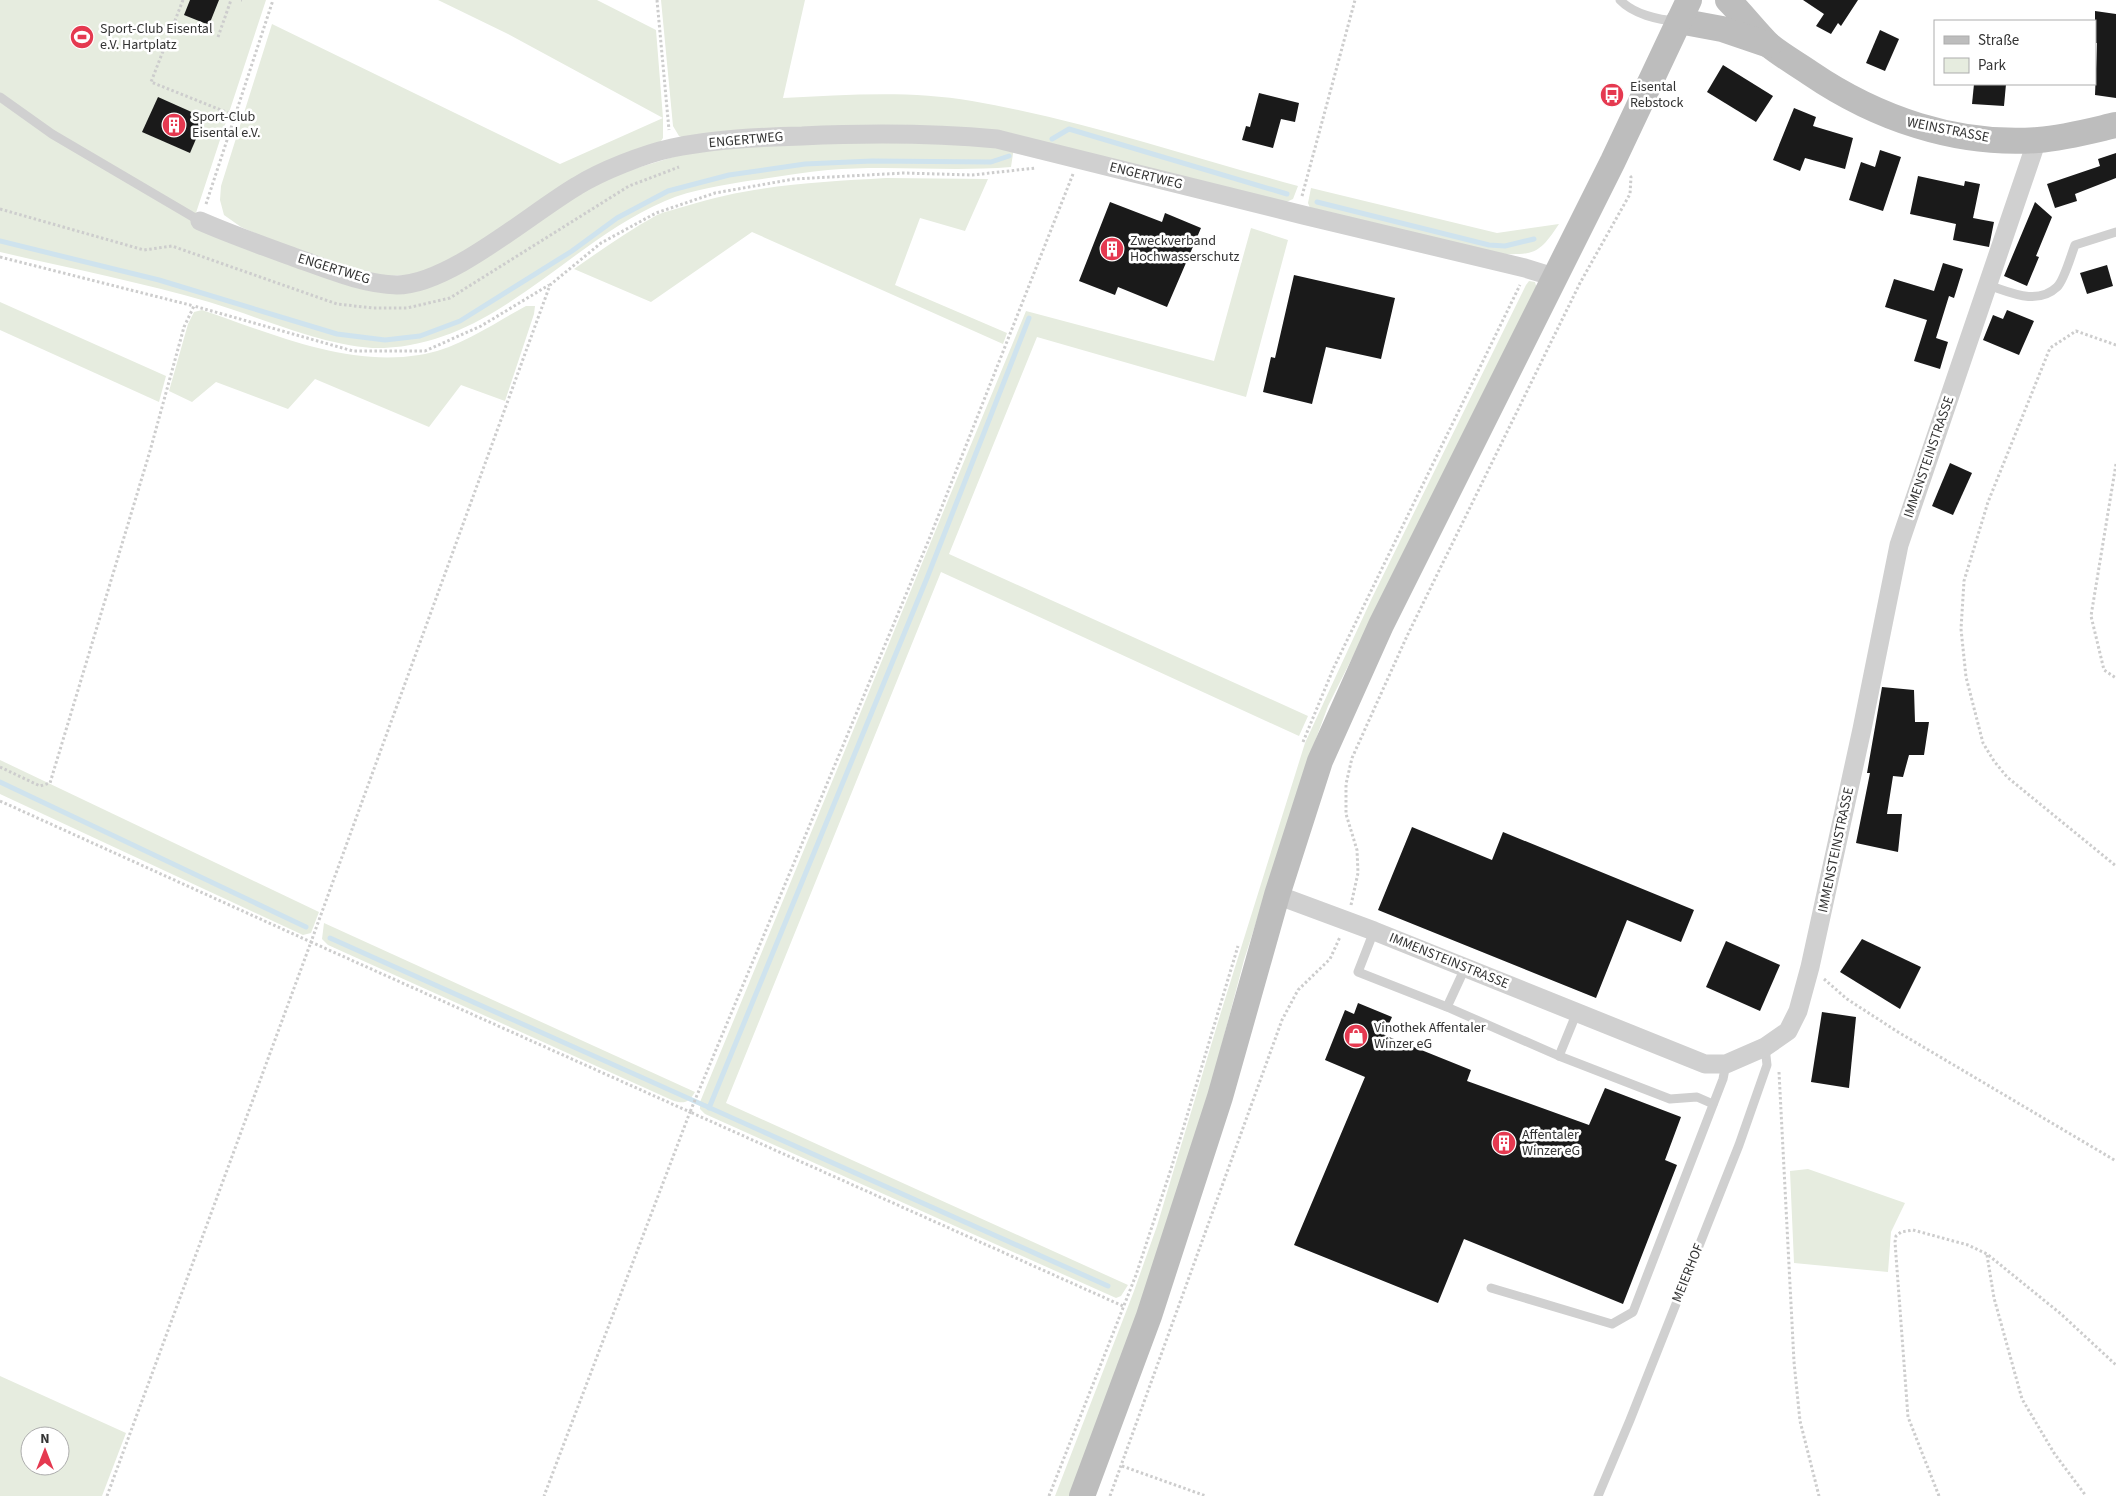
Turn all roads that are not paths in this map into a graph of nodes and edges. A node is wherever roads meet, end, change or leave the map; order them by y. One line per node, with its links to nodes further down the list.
1 (1620, 0): 3 (lane)
2 (1728, 0): 4 (main road, WEINSTRASSE)
3 (1684, 10): 4 (main road, WEINSTRASSE); 10 (main road)
4 (1770, 45): 7 (main road, WEINSTRASSE)
5 (0, 97): 8 (lane)
6 (2116, 125): 7 (main road, WEINSTRASSE)
7 (2037, 140): 11 (street, IMMENSTEINSTRASSE)
8 (200, 221): 10 (street, ENGERTWEG)
9 (2116, 232): 11 (lane)
10 (1554, 277): 12 (main road)
11 (1988, 285): 17 (street, IMMENSTEINSTRASSE)
12 (1277, 895): 13 (street, IMMENSTEINSTRASSE); 22 (main road)
13 (1374, 931): 14 (street, IMMENSTEINSTRASSE); 15 (lane)
14 (1465, 968): 15 (lane); 16 (street, IMMENSTEINSTRASSE)
15 (1447, 1007): 18 (lane)
16 (1577, 1012): 18 (lane); 19 (street, IMMENSTEINSTRASSE)
17 (1764, 1047): 19 (street, IMMENSTEINSTRASSE); 23 (lane, MEIERHOF)
18 (1559, 1056): 20 (lane)
19 (1726, 1064): 20 (lane)
20 (1713, 1104): 21 (lane)
21 (1491, 1288)
22 (1082, 1496)
23 (1598, 1496)

